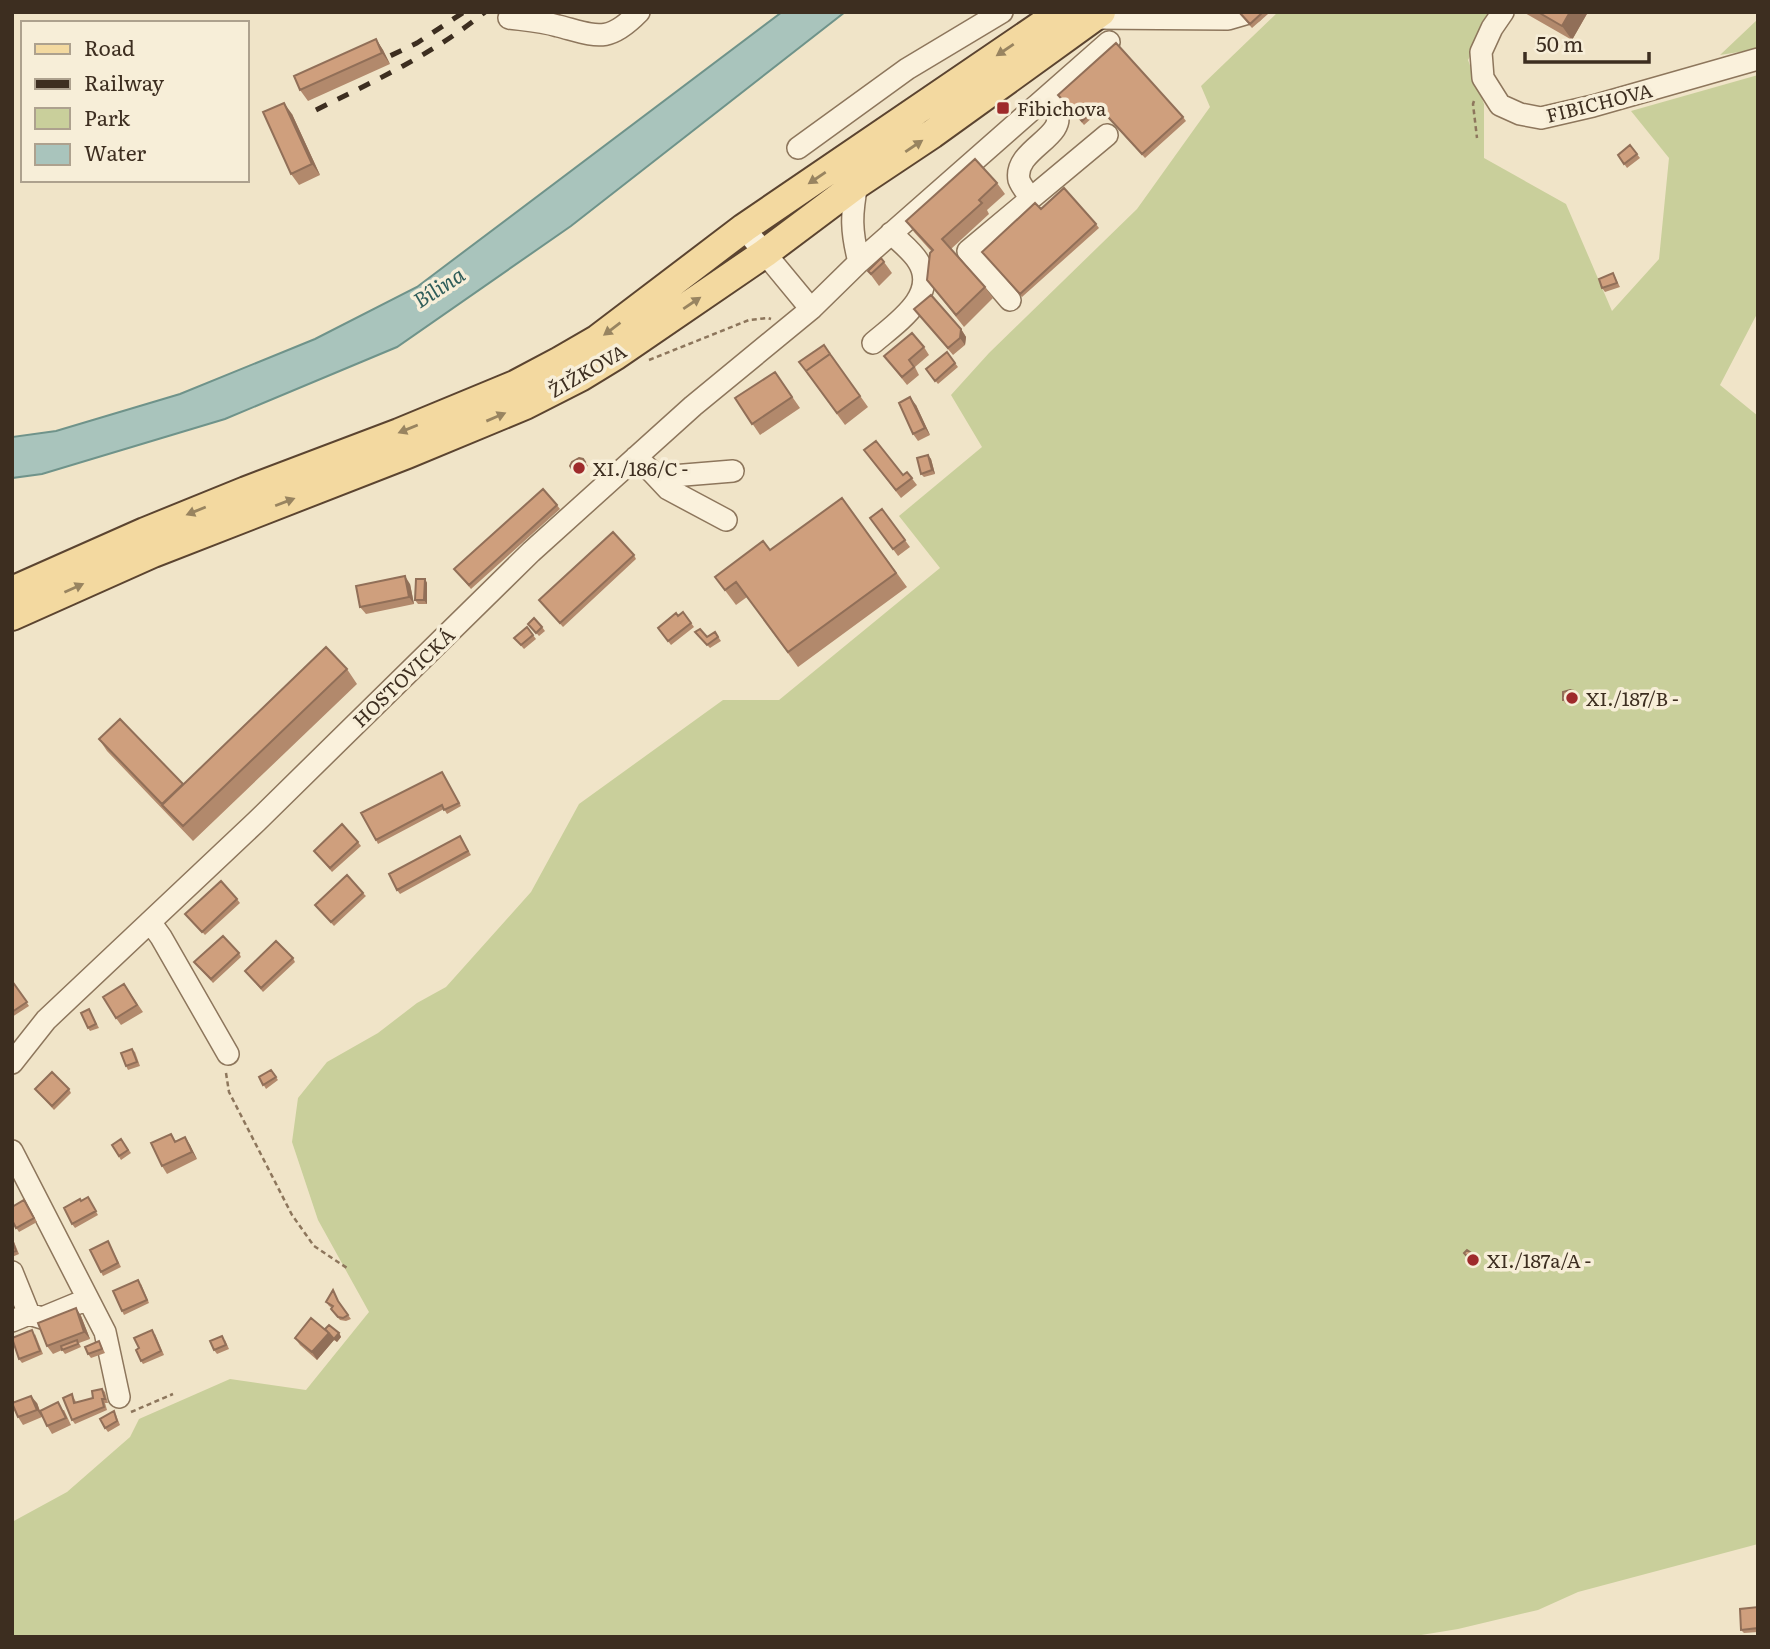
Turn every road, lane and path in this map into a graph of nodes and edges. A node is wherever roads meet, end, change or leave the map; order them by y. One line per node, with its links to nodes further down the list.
1 (639, 12): 7 (street)
2 (1002, 12): 14 (street)
3 (1061, 12): 17 (main road, ŽIŽKOVA, one-way to 17)
4 (1252, 12): 6 (street)
5 (1503, 12): 10 (street)
6 (1097, 15): 15 (main road, ŽIŽKOVA, one-way to 6)
7 (509, 18)
8 (1109, 42): 11 (street, HOSTOVICKÁ)
9 (1758, 59): 10 (street, FIBICHOVA)
10 (1483, 78): 13 (path)
11 (1046, 98): 16 (street); 18 (street, HOSTOVICKÁ)
12 (1107, 135): 16 (street)
13 (1477, 138)
14 (798, 148)
15 (857, 184): 19 (main road, ŽIŽKOVA); 20 (street)
16 (1031, 198): 21 (street)
17 (744, 228): 19 (street); 30 (main road, ŽIŽKOVA, one-way to 30)
18 (891, 233): 20 (street, HOSTOVICKÁ); 24 (street)
19 (765, 253): 22 (street); 31 (main road, ŽIŽKOVA, one-way to 19)
20 (859, 262): 22 (street, HOSTOVICKÁ)
21 (1010, 300)
22 (811, 309): 26 (street, HOSTOVICKÁ)
23 (777, 324): 25 (path)
24 (873, 343)
25 (646, 362)
26 (636, 457): 28 (street); 32 (street, HOSTOVICKÁ)
27 (733, 471): 28 (street)
28 (653, 473): 29 (street)
29 (726, 520)
30 (12, 591)
31 (12, 616)
32 (150, 922): 33 (street); 34 (street, HOSTOVICKÁ)
33 (228, 1054): 36 (path)
34 (12, 1063)
35 (12, 1151): 38 (street)
36 (346, 1268)
37 (12, 1272): 39 (street)
38 (88, 1299): 39 (street); 41 (street)
39 (21, 1317)
40 (173, 1394): 41 (path)
41 (119, 1397)

